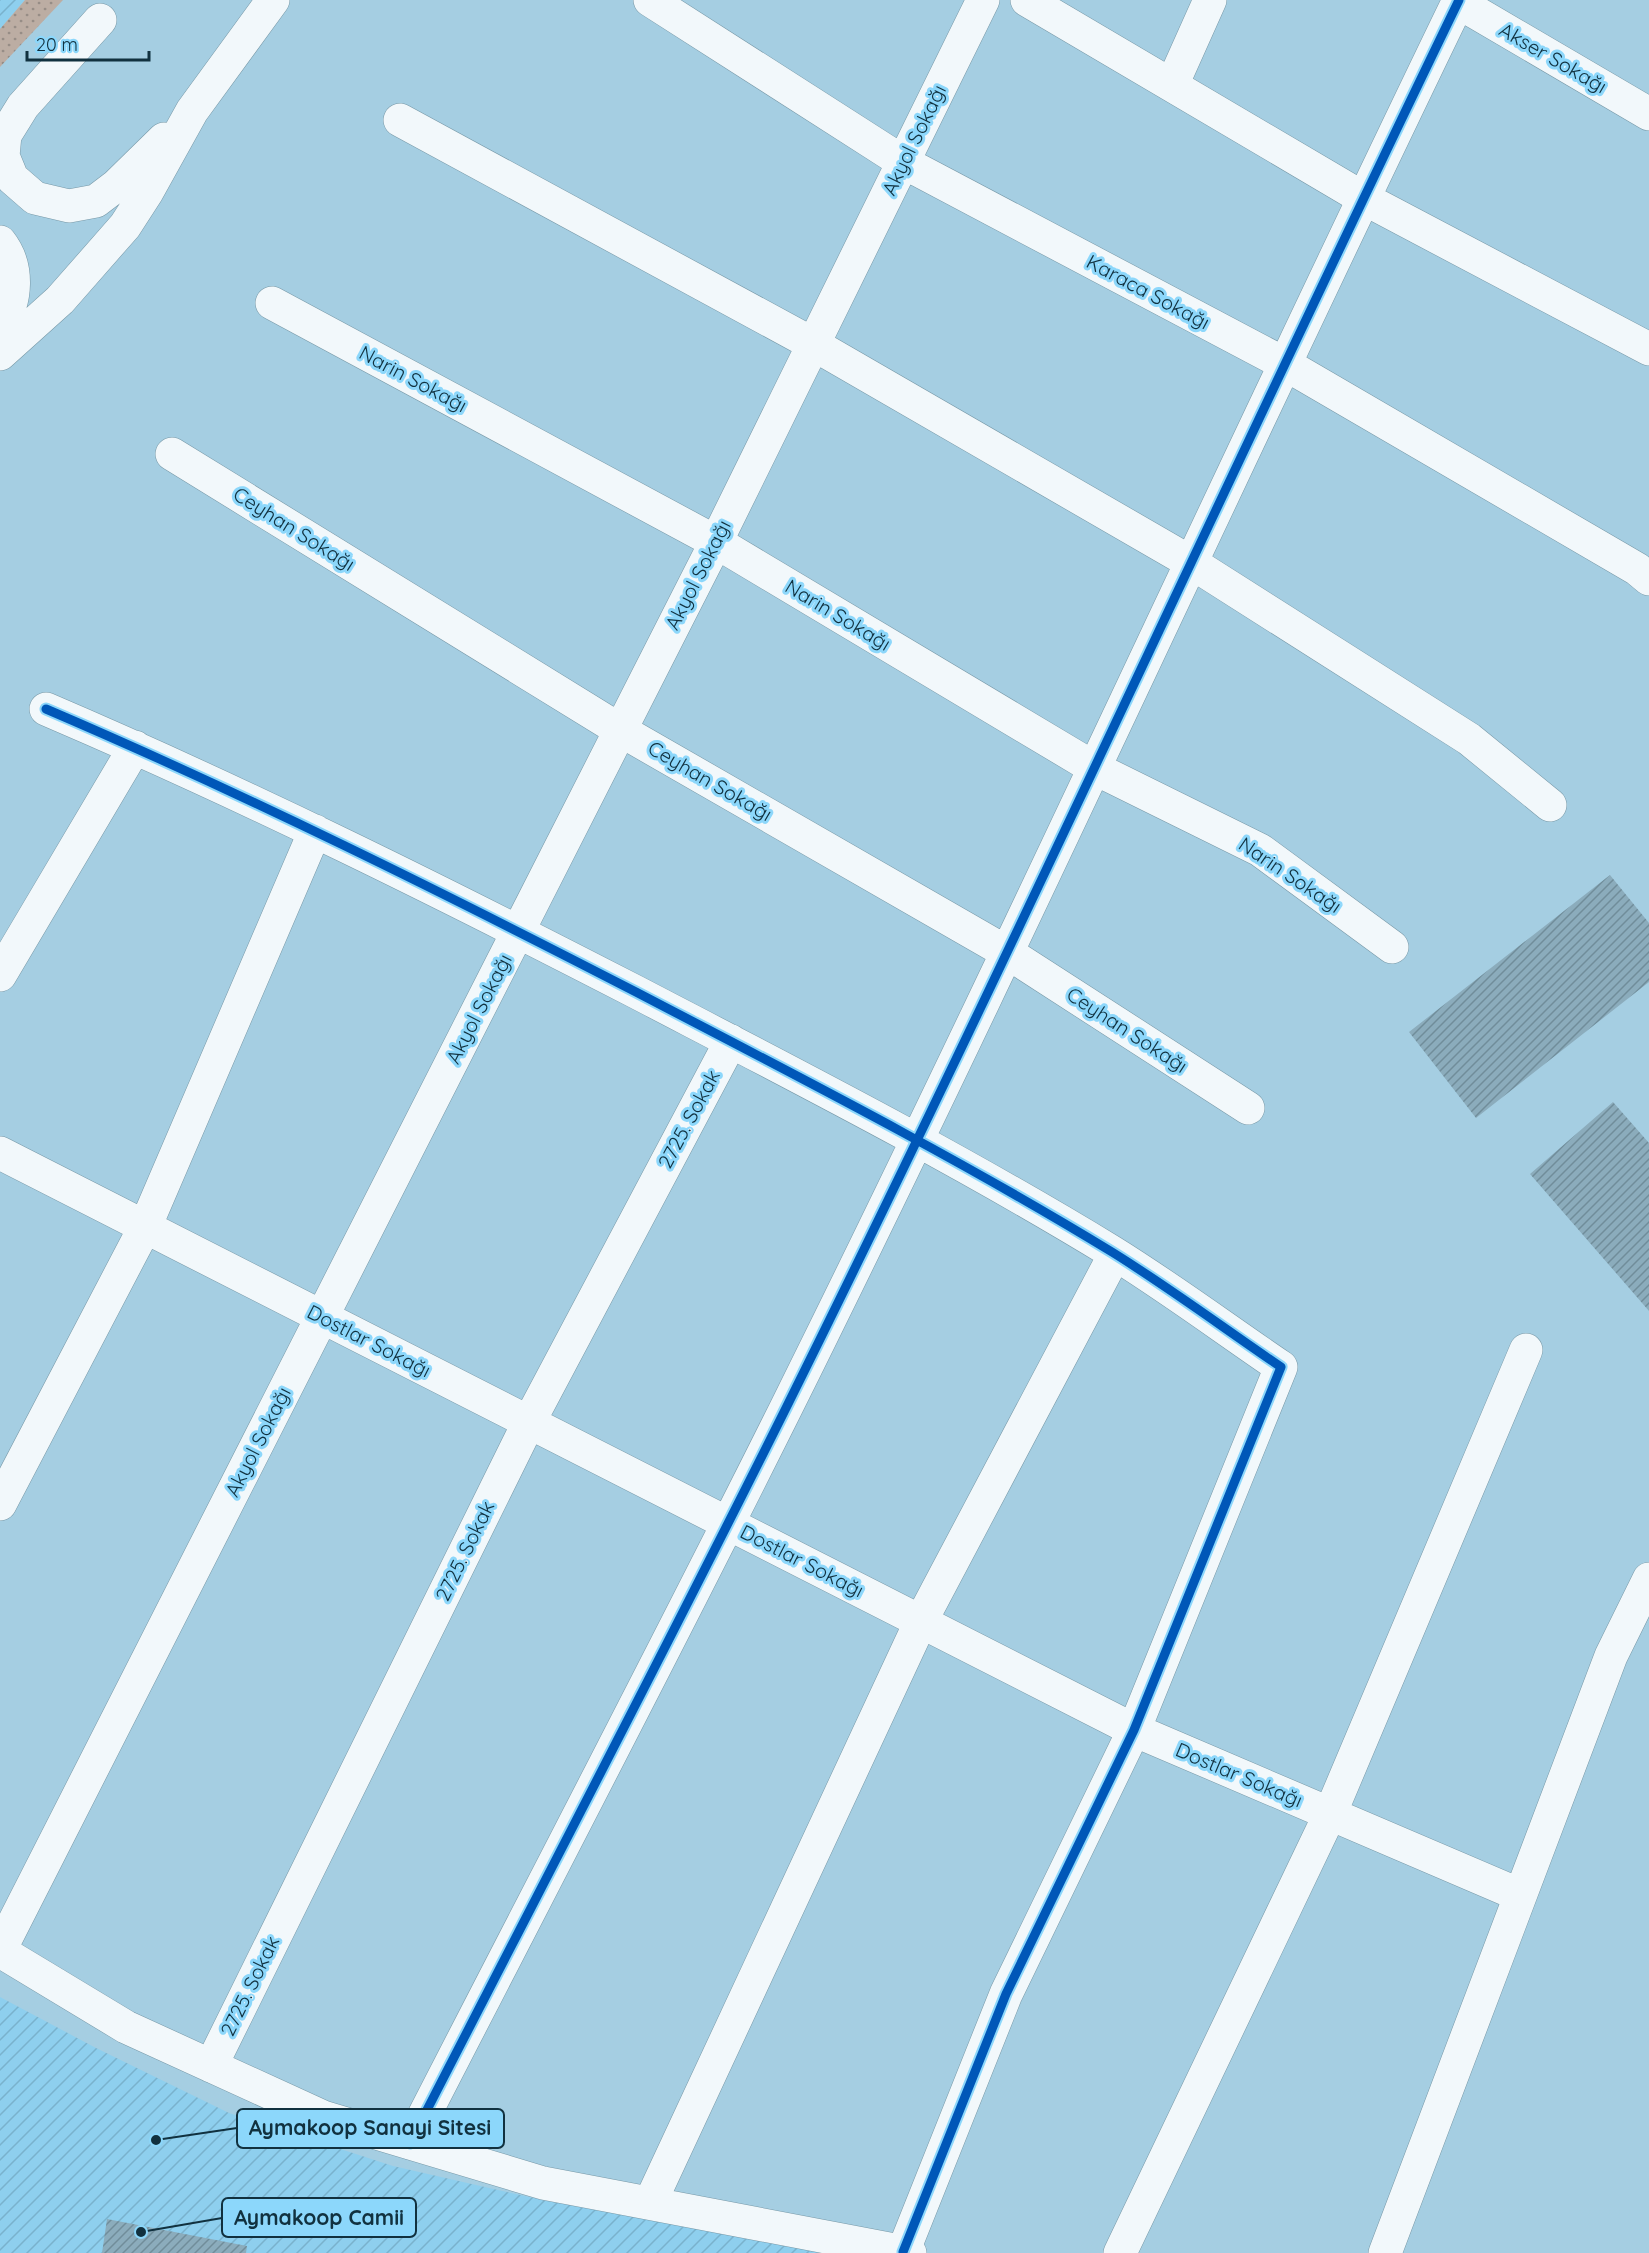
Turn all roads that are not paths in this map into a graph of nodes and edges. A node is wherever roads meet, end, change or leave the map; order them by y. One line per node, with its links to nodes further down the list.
1 (273, 0): 10 (street)
2 (650, 0): 13 (street, Karaca Sokağı)
3 (983, 0): 13 (street, Akyol Sokağı)
4 (1027, 0): 8 (street)
5 (1210, 0): 8 (street)
6 (1458, 1): 11 (street, Akser Sokağı); 14 (street)
7 (110, 10): 9 (street); 10 (street)
8 (1172, 85): 14 (street)
9 (0, 104)
10 (192, 111): 20 (street)
11 (1649, 114)
12 (400, 120): 18 (street)
13 (903, 162): 18 (street, Akyol Sokağı); 21 (street, Karaca Sokağı)
14 (1363, 198): 19 (street); 21 (street)
15 (0, 242): 17 (street)
16 (272, 303): 23 (street, Narin Sokağı)
17 (0, 326)
18 (813, 344): 23 (street, Akyol Sokağı); 24 (street)
19 (1649, 349)
20 (0, 354)
21 (1285, 364): 24 (street); 25 (street, Karaca Sokağı)
22 (172, 454): 27 (street, Ceyhan Sokağı)
23 (716, 542): 27 (street, Akyol Sokağı); 29 (street, Narin Sokağı)
24 (1192, 563): 29 (street); 30 (street)
25 (1649, 579)
26 (46, 709): 28 (street)
27 (620, 730): 32 (street, Akyol Sokağı); 34 (street, Ceyhan Sokağı)
28 (135, 747): 31 (street); 35 (street)
29 (1096, 769): 33 (street, Narin Sokağı); 34 (street)
30 (1550, 805)
31 (315, 831): 32 (street); 40 (street)
32 (518, 931): 36 (street); 42 (street, Akyol Sokağı)
33 (1392, 947)
34 (1008, 953): 37 (street, Ceyhan Sokağı); 38 (street)
35 (0, 975)
36 (731, 1041): 38 (street); 44 (street, 2725. Sokak)
37 (1248, 1108)
38 (917, 1139): 41 (street); 46 (street)
39 (0, 1153): 40 (street, Dostlar Sokağı)
40 (145, 1227): 42 (street, Dostlar Sokağı); 45 (street)
41 (1115, 1254): 48 (street); 49 (street)
42 (322, 1317): 44 (street, Dostlar Sokağı); 52 (street, Akyol Sokağı)
43 (1526, 1350): 50 (street)
44 (529, 1422): 46 (street, Dostlar Sokağı); 53 (street, 2725. Sokak)
45 (0, 1504)
46 (727, 1523): 48 (street, Dostlar Sokağı); 54 (street)
47 (1649, 1579): 51 (street)
48 (921, 1621): 49 (street, Dostlar Sokağı); 55 (street)
49 (1134, 1730): 50 (street, Dostlar Sokağı); 56 (street)
50 (1330, 1814): 51 (street, Dostlar Sokağı); 57 (street)
51 (1520, 1895): 58 (street)
52 (0, 1951): 53 (street)
53 (211, 2066): 54 (street)
54 (410, 2143): 55 (street)
55 (650, 2203): 56 (street)
56 (906, 2252)
57 (1120, 2253)
58 (1385, 2253)

